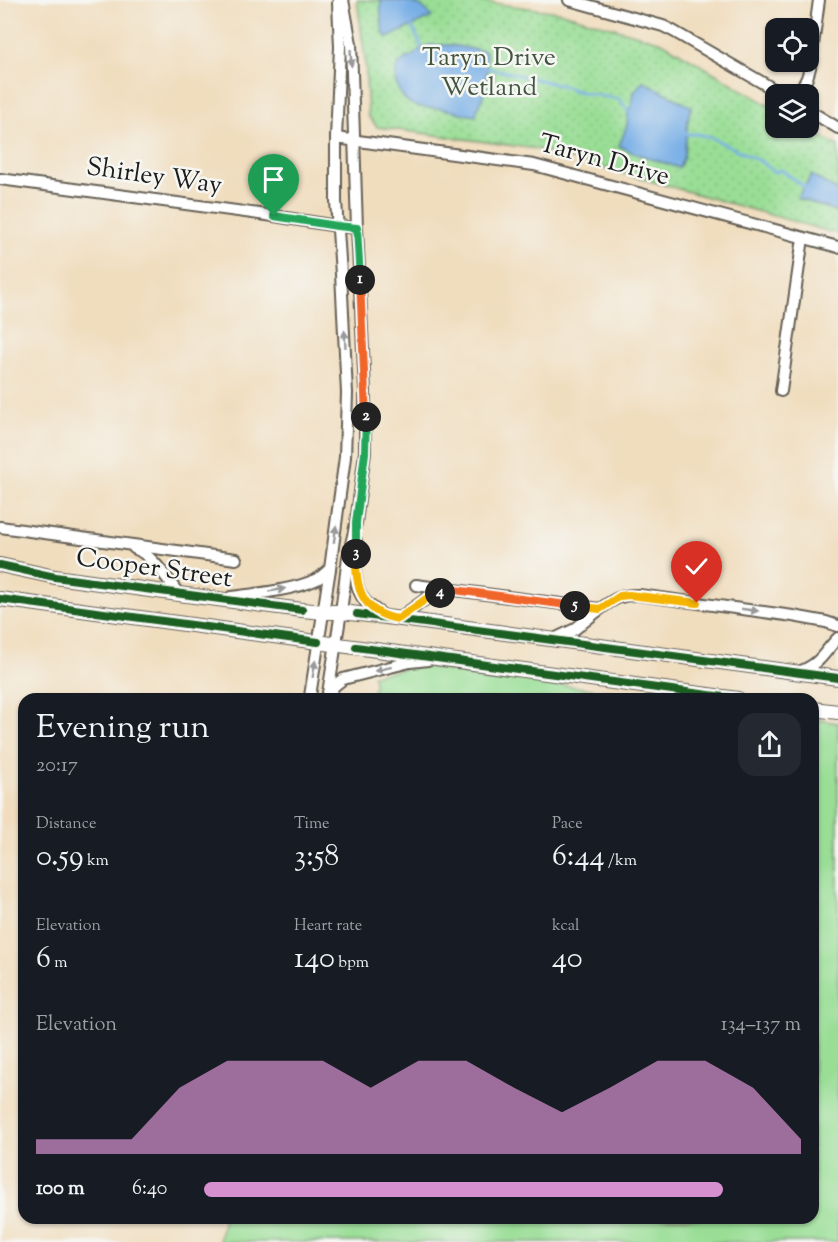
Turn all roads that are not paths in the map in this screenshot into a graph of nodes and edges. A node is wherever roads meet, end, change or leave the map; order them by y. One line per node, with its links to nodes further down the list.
1 (338, 0): 9 (street)
2 (343, 0): 10 (street, one-way to 10)
3 (569, 0): 5 (street)
4 (819, 0): 6 (street)
5 (765, 84)
6 (804, 84)
7 (819, 117): 8 (street)
8 (838, 128)
9 (336, 138): 10 (street, Taryn Drive); 12 (street)
10 (355, 140): 13 (street); 14 (street, Taryn Drive)
11 (0, 179): 12 (street, Shirley Way)
12 (337, 226): 13 (street, Shirley Way); 18 (street, one-way to 12)
13 (357, 228): 16 (street)
14 (804, 238): 15 (street, Taryn Drive); 17 (street)
15 (838, 247)
16 (365, 391): 18 (street); 19 (street)
17 (780, 391)
18 (347, 393): 24 (street, one-way to 18)
19 (356, 523): 32 (street); 33 (street)
20 (0, 527): 21 (street, Cooper Street)
21 (129, 545): 22 (street, Cooper Street); 27 (street, Cooper Street)
22 (236, 559)
23 (0, 565): 27 (main road, Cooper Street)
24 (330, 569): 29 (street, one-way to 24); 31 (street)
25 (416, 585): 26 (street)
26 (447, 589): 30 (street); 33 (street)
27 (178, 594): 29 (main road, Cooper Street)
28 (0, 599): 37 (main road, Cooper Street)
29 (219, 599): 31 (main road, Cooper Street)
30 (600, 609): 34 (street, one-way to 34); 36 (street)
31 (324, 612): 32 (main road, Cooper Street); 37 (street)
32 (341, 612): 33 (main road, Cooper Street); 38 (street)
33 (392, 618): 36 (main road, Cooper Street)
34 (838, 626)
35 (838, 639): 40 (street)
36 (551, 640): 40 (main road, Cooper Street)
37 (318, 642): 38 (main road, Cooper Street); 42 (street, one-way to 37)
38 (336, 644): 39 (main road, Cooper Street); 43 (street)
39 (440, 659): 44 (street, one-way to 44); 45 (main road, Cooper Street)
40 (799, 672): 41 (main road, Cooper Street)
41 (838, 678)
42 (310, 693)
43 (328, 693)
44 (330, 693)
45 (693, 693)
46 (819, 710): 47 (main road)
47 (838, 712)

